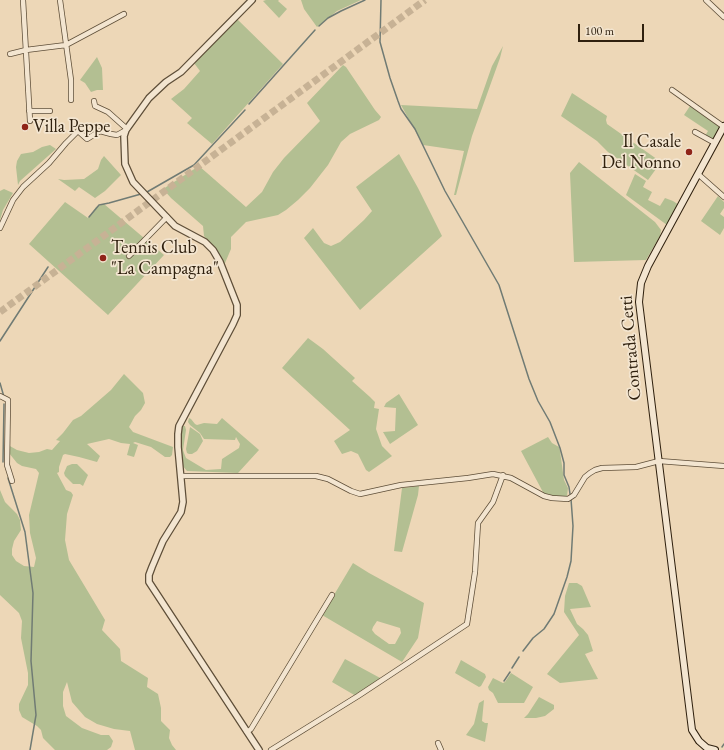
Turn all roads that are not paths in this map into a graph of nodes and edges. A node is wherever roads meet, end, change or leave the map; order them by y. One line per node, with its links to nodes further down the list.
1 (23, 0): 10 (street)
2 (60, 0): 9 (street)
3 (249, 0): 4 (street)
4 (252, 0): 5 (street); 19 (street)
5 (256, 0)
6 (706, 0): 8 (street)
7 (124, 14): 9 (street)
8 (724, 17)
9 (66, 45): 10 (street); 13 (street)
10 (26, 50): 11 (street); 15 (street)
11 (10, 54)
12 (672, 90): 18 (street)
13 (71, 100)
14 (94, 101): 19 (street)
15 (29, 111): 16 (street); 17 (street)
16 (50, 111)
17 (30, 121)
18 (724, 127): 21 (main road, Contrada Cetti)
19 (126, 129): 24 (street); 25 (street)
20 (695, 132): 21 (street)
21 (715, 144): 22 (main road, Contrada Cetti)
22 (698, 174): 23 (street); 28 (main road, Contrada Cetti)
23 (724, 197)
24 (167, 217): 26 (street); 31 (street)
25 (0, 228)
26 (129, 256)
27 (0, 396): 32 (street)
28 (659, 461): 29 (street); 30 (street); 39 (main road, Contrada Cetti)
29 (724, 466)
30 (503, 475): 31 (street); 37 (street)
31 (181, 476): 34 (street)
32 (12, 481)
33 (332, 595): 34 (street)
34 (247, 732): 36 (street)
35 (438, 743): 38 (street)
36 (259, 750)
37 (271, 750)
38 (441, 750)
39 (715, 750)

